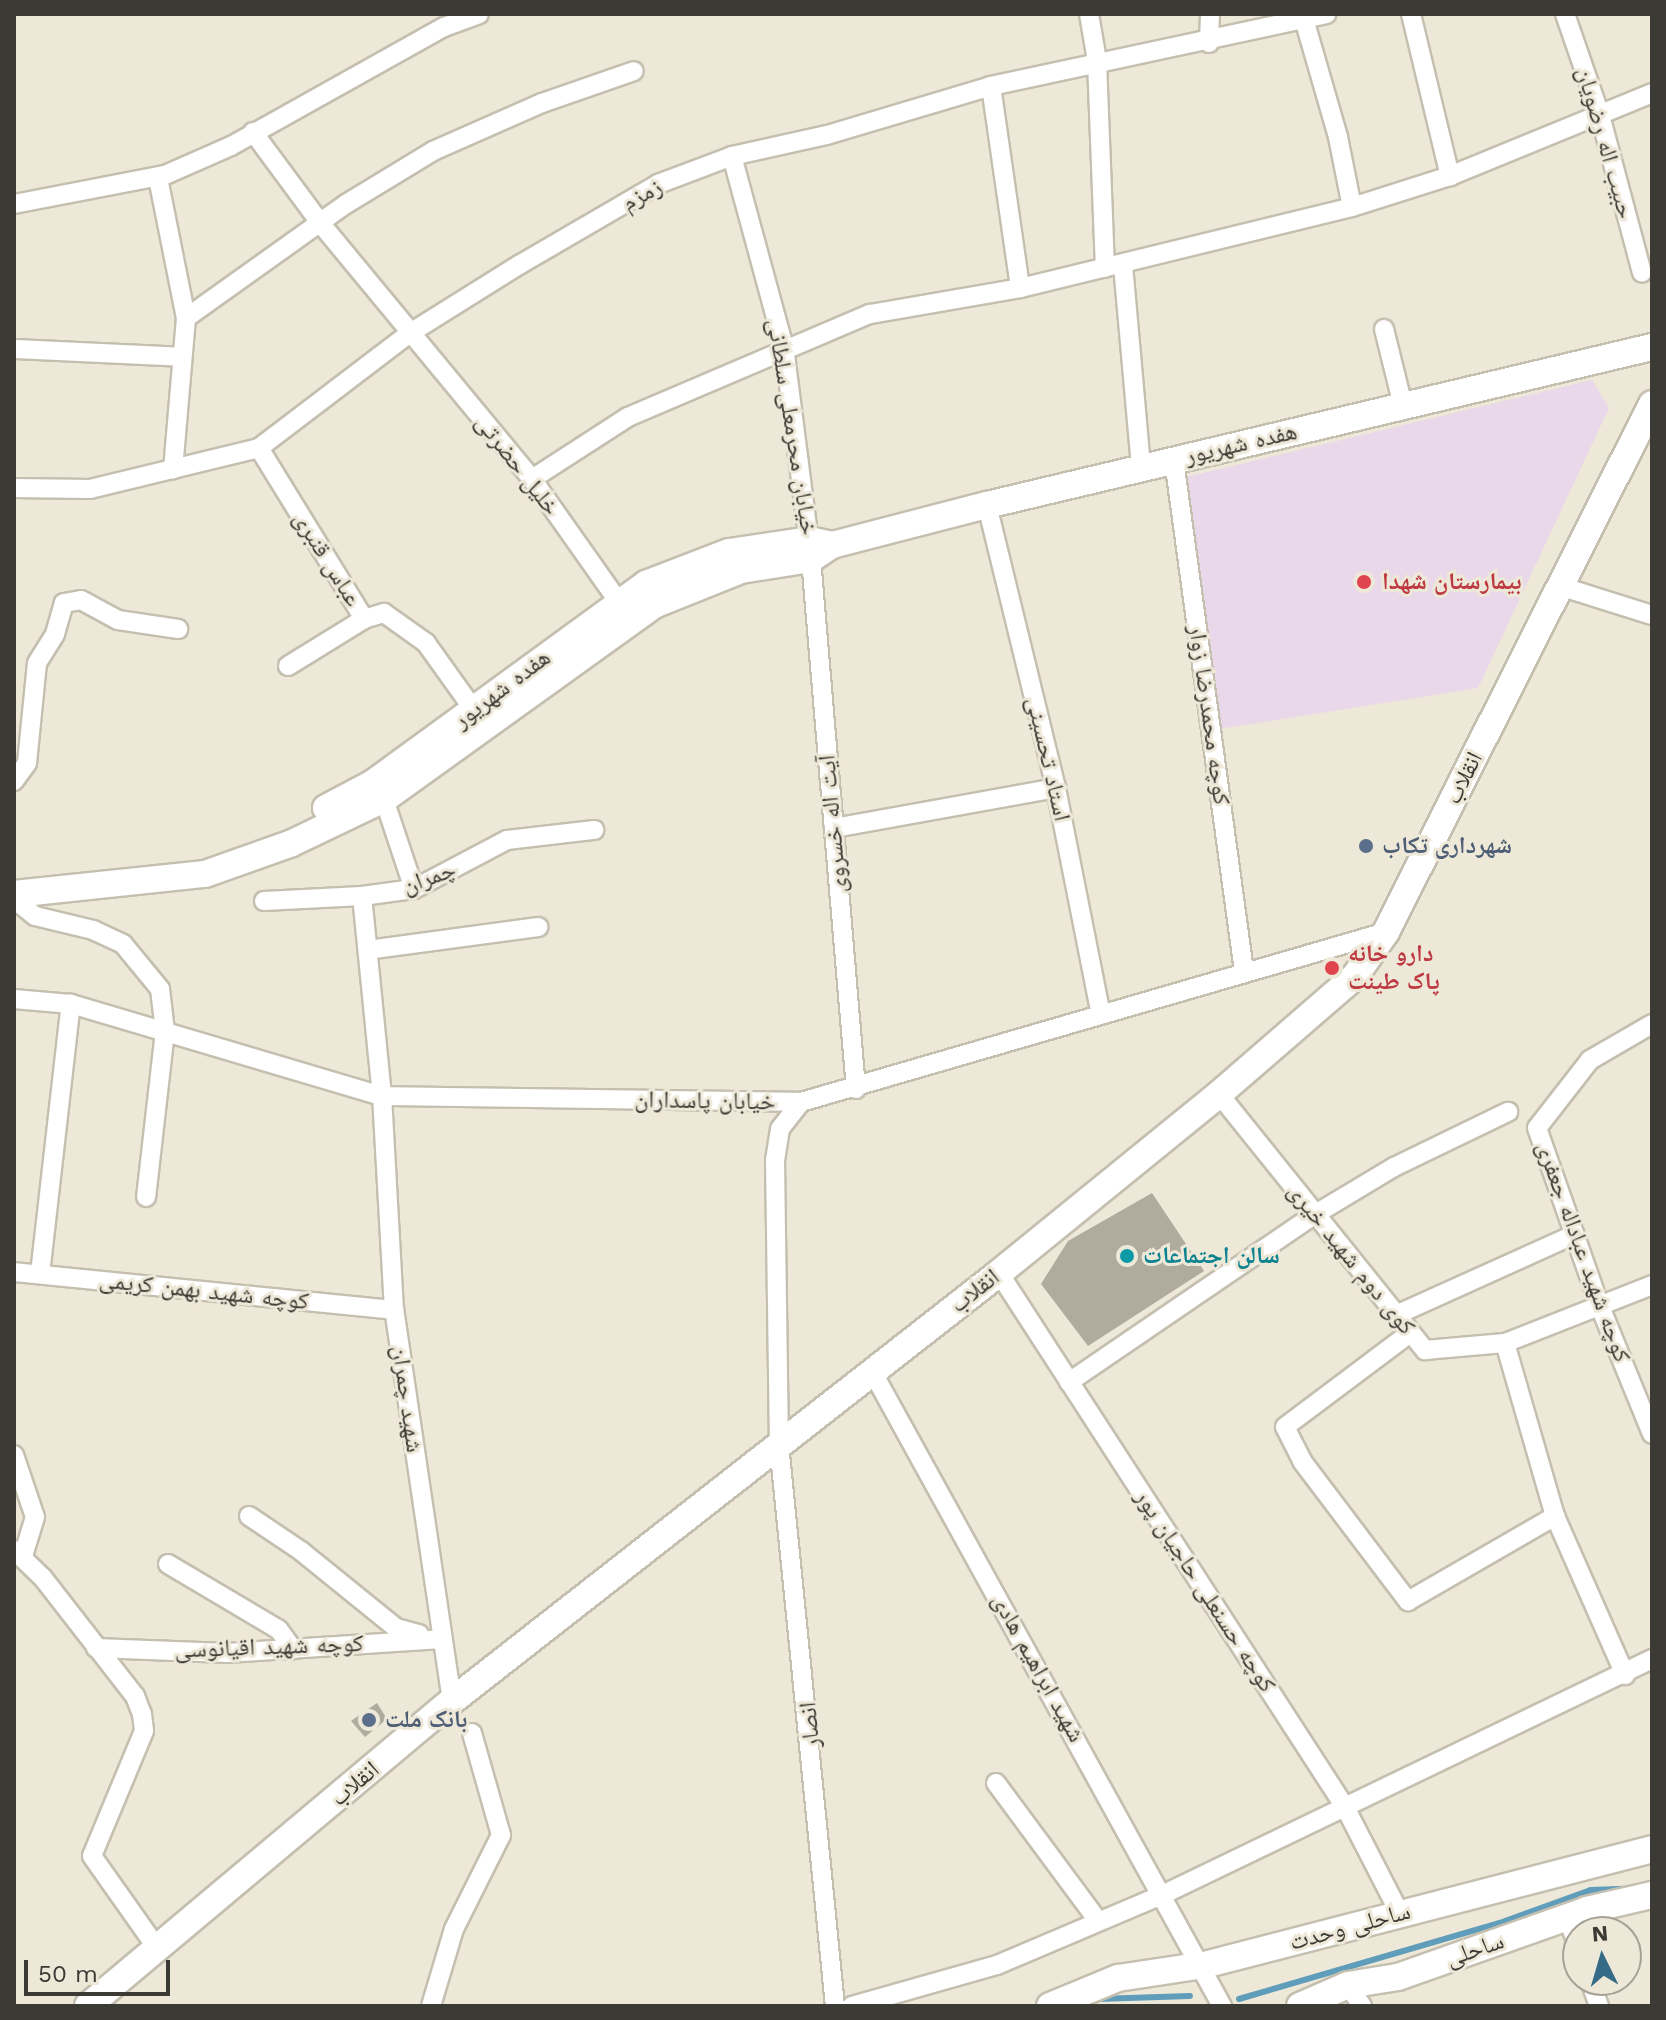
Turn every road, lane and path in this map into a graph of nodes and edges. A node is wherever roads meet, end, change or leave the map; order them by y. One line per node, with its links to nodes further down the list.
1 (479, 14): 14 (street)
2 (1089, 14): 9 (street)
3 (1210, 14): 8 (street)
4 (1326, 14): 7 (street, زمزم)
5 (1411, 14): 16 (street)
6 (1565, 14): 13 (street, حبیب اله رضویان)
7 (1304, 19): 8 (street, زمزم); 19 (street)
8 (1209, 43): 9 (street, زمزم)
9 (1097, 61): 11 (street, زمزم); 21 (street)
10 (634, 71): 20 (street)
11 (991, 86): 15 (street, زمزم); 23 (street)
12 (1652, 93): 13 (street)
13 (1600, 115): 16 (street); 22 (street, حبیب اله رضویان)
14 (253, 132): 17 (street); 20 (street, خلیل حضرتی)
15 (732, 156): 26 (street, زمزم); 27 (street, خیابان محرمعلی سلطانی)
16 (1450, 176): 19 (street)
17 (158, 178): 18 (street); 24 (street)
18 (14, 204)
19 (1352, 207): 21 (street)
20 (321, 224): 24 (street); 26 (street, خلیل حضرتی)
21 (1114, 266): 23 (street); 35 (street)
22 (1642, 273)
23 (1020, 288): 27 (street)
24 (186, 318): 30 (street)
25 (1384, 329): 32 (street)
26 (410, 333): 33 (street, زمزم); 37 (street, خلیل حضرتی)
27 (784, 347): 37 (street); 40 (street, خیابان محرمعلی سلطانی)
28 (1652, 347): 32 (main road, هفده شهریور)
29 (14, 349): 30 (street)
30 (182, 357): 36 (street)
31 (1652, 404): 41 (main road, انقلاب)
32 (1403, 406): 34 (main road, هفده شهریور)
33 (259, 448): 36 (street, زمزم); 44 (street, عباس قنبری)
34 (1174, 460): 35 (main road, هفده شهریور); 62 (street, کوچه محمدرضا زوار)
35 (1141, 467): 39 (main road, هفده شهریور)
36 (173, 469): 38 (street, زمزم)
37 (532, 479): 42 (street, خلیل حضرتی)
38 (14, 488)
39 (987, 505): 40 (main road, هفده شهریور); 50 (street, استاد تحسینی)
40 (817, 548): 42 (main road, هفده شهریور); 51 (main road, هفده شهریور); 52 (street, آیت اله خسروی)
41 (1560, 586): 43 (street); 60 (main road, انقلاب)
42 (618, 601): 48 (main road, هفده شهریور)
43 (1652, 615)
44 (364, 619): 46 (street); 48 (street, عباس قنبری)
45 (178, 629): 47 (street)
46 (288, 666)
47 (22, 700): 49 (street)
48 (474, 710): 54 (main road, هفده شهریور)
49 (14, 781)
50 (1056, 788): 52 (street); 65 (street, استاد تحسینی)
51 (384, 799): 54 (main road, هفده شهریور); 55 (street)
52 (834, 828): 68 (street, آیت اله خسروی)
53 (594, 830): 55 (street, چمران)
54 (183, 873): 56 (main road, هفده شهریور)
55 (414, 889): 57 (street, چمران)
56 (14, 896): 67 (street)
57 (362, 896): 58 (street, چمران); 61 (street)
58 (264, 901)
59 (538, 927): 61 (street)
60 (1386, 932): 62 (street, خیابان پاسداران); 69 (main road, انقلاب)
61 (368, 950): 70 (street)
62 (1244, 971): 65 (street, خیابان پاسداران)
63 (14, 999): 64 (street, خیابان پاسداران)
64 (71, 1004): 67 (street, خیابان پاسداران); 78 (street)
65 (1101, 1015): 68 (street, خیابان پاسداران)
66 (1652, 1024): 75 (street, کوچه شهید عباداله جعفری)
67 (165, 1031): 70 (street, خیابان پاسداران); 73 (street)
68 (856, 1089): 71 (street, خیابان پاسداران)
69 (1219, 1094): 74 (street, کوی دوم شهید خیری); 77 (main road, انقلاب)
70 (382, 1096): 71 (street, خیابان پاسداران); 81 (street, شهید چمران)
71 (801, 1102): 88 (street)
72 (1508, 1112): 74 (street)
73 (146, 1197)
74 (1314, 1215): 82 (street, کوی دوم شهید خیری); 86 (street)
75 (1575, 1234): 80 (street, کوچه شهید عباداله جعفری); 82 (street)
76 (14, 1272): 78 (street, کوچه شهید بهمن کریمی)
77 (999, 1273): 85 (main road, انقلاب); 86 (street, کوچه حسنعلی حاجیان پور)
78 (40, 1274): 81 (street, کوچه شهید بهمن کریمی)
79 (1652, 1285): 80 (street, کوی دوم شهید خیری)
80 (1599, 1304): 84 (street, کوی دوم شهید خیری); 87 (street, کوچه شهید عباداله جعفری)
81 (394, 1310): 94 (street, شهید چمران)
82 (1396, 1315): 83 (street, کوی دوم شهید خیری)
83 (1410, 1333): 84 (street, کوی دوم شهید خیری); 91 (street)
84 (1505, 1343): 91 (street)
85 (872, 1371): 88 (main road, انقلاب); 104 (street, شهید ابراهیم هادی)
86 (1069, 1382): 102 (street, کوچه حسنعلی حاجیان پور)
87 (1652, 1434)
88 (779, 1444): 99 (main road, انقلاب); 115 (street, انصار)
89 (14, 1455): 92 (street)
90 (249, 1516): 94 (street)
91 (1555, 1516): 98 (street)
92 (18, 1553): 95 (street)
93 (168, 1564): 96 (street)
94 (442, 1639): 96 (street, کوچه شهید اقیانوسی); 99 (street, شهید چمران)
95 (96, 1648): 96 (street, کوچه شهید اقیانوسی); 110 (street)
96 (293, 1649)
97 (1652, 1659): 98 (street)
98 (1625, 1675): 102 (street)
99 (452, 1701): 110 (main road, انقلاب)
100 (472, 1733): 114 (street)
101 (996, 1783): 109 (street)
102 (1345, 1807): 104 (street); 106 (street, کوچه حسنعلی حاجیان پور)
103 (1652, 1849): 106 (main road, ساحلی وحدت)
104 (1164, 1894): 109 (street); 111 (street, شهید ابراهیم هادی)
105 (1650, 1900): 107 (main road, ساحلی)
106 (1400, 1914): 111 (main road, ساحلی وحدت)
107 (1577, 1916)
108 (1562, 1920): 112 (main road, ساحلی)
109 (1098, 1921): 116 (street)
110 (159, 1951): 113 (main road, انقلاب)
111 (1204, 1965): 117 (main road, ساحلی وحدت); 118 (street, شهید ابراهیم هادی)
112 (1355, 1995): 119 (main road, ساحلی)
113 (88, 2006)
114 (431, 2006)
115 (835, 2006)
116 (852, 2006)
117 (1050, 2006)
118 (1222, 2006)
119 (1300, 2006)

